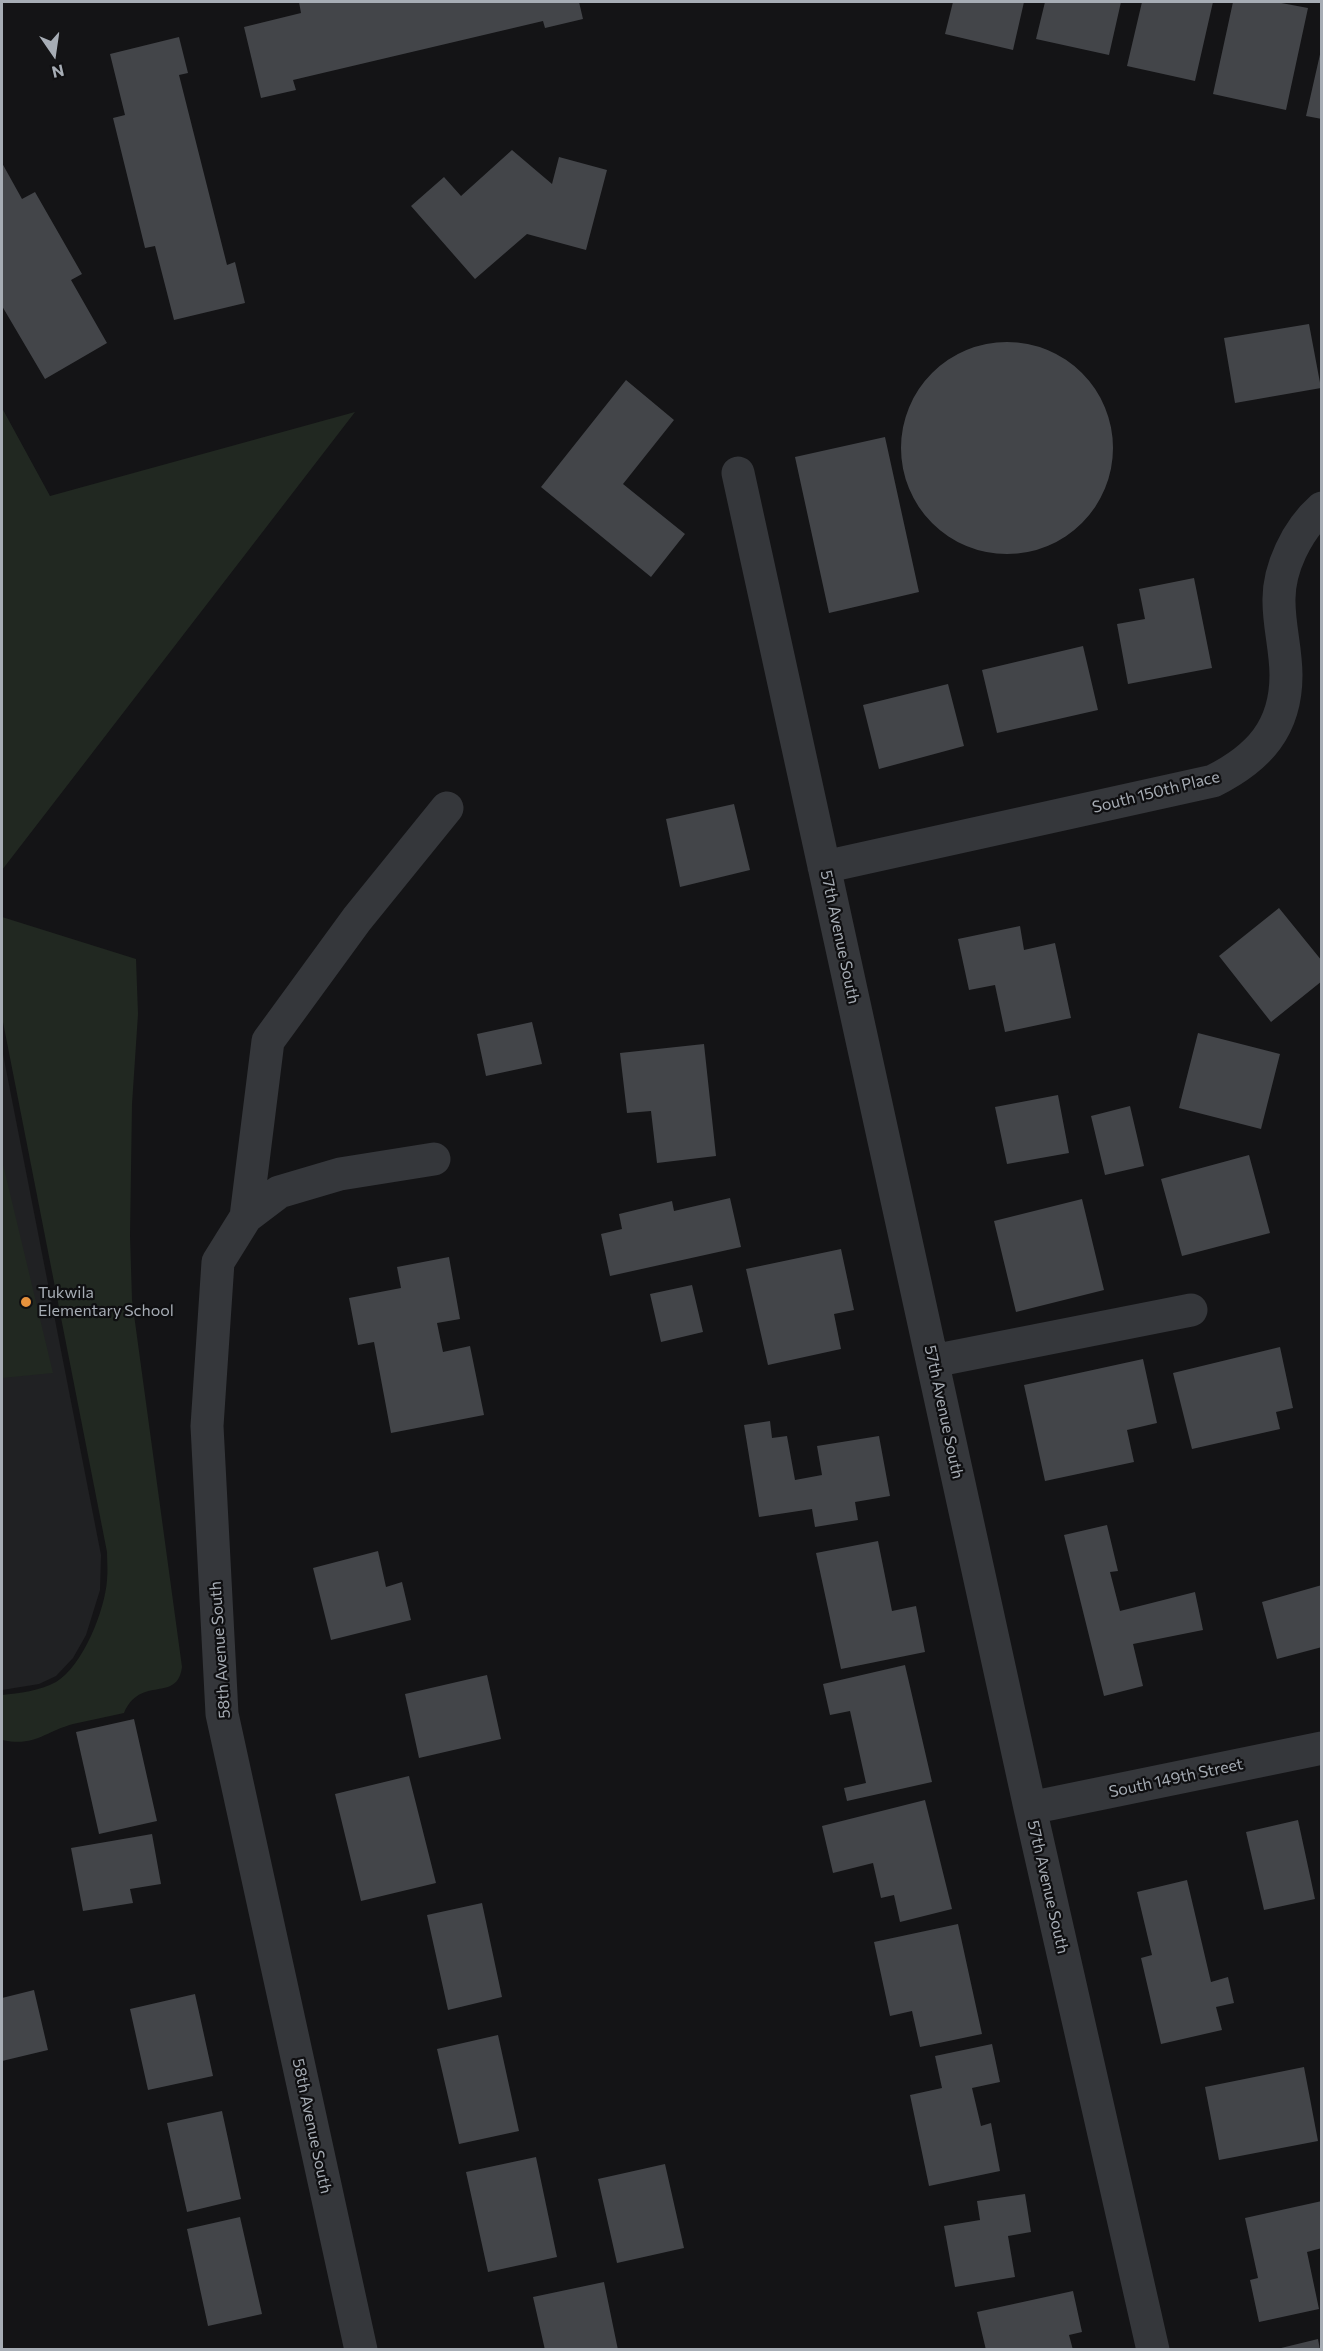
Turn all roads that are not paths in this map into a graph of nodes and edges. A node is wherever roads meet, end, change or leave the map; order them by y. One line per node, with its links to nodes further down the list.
1 (738, 473): 4 (street, 57th Avenue South)
2 (1322, 508): 4 (street, South 150th Place)
3 (447, 808): 6 (street)
4 (824, 867): 8 (street, 57th Avenue South)
5 (435, 1159): 6 (street, 58th Avenue South)
6 (246, 1217): 11 (street, 58th Avenue South)
7 (1191, 1310): 8 (street)
8 (933, 1361): 10 (street, 57th Avenue South)
9 (1322, 1748): 10 (street, South 149th Street)
10 (1030, 1808): 12 (street, 57th Avenue South)
11 (361, 2349)
12 (1153, 2349)

